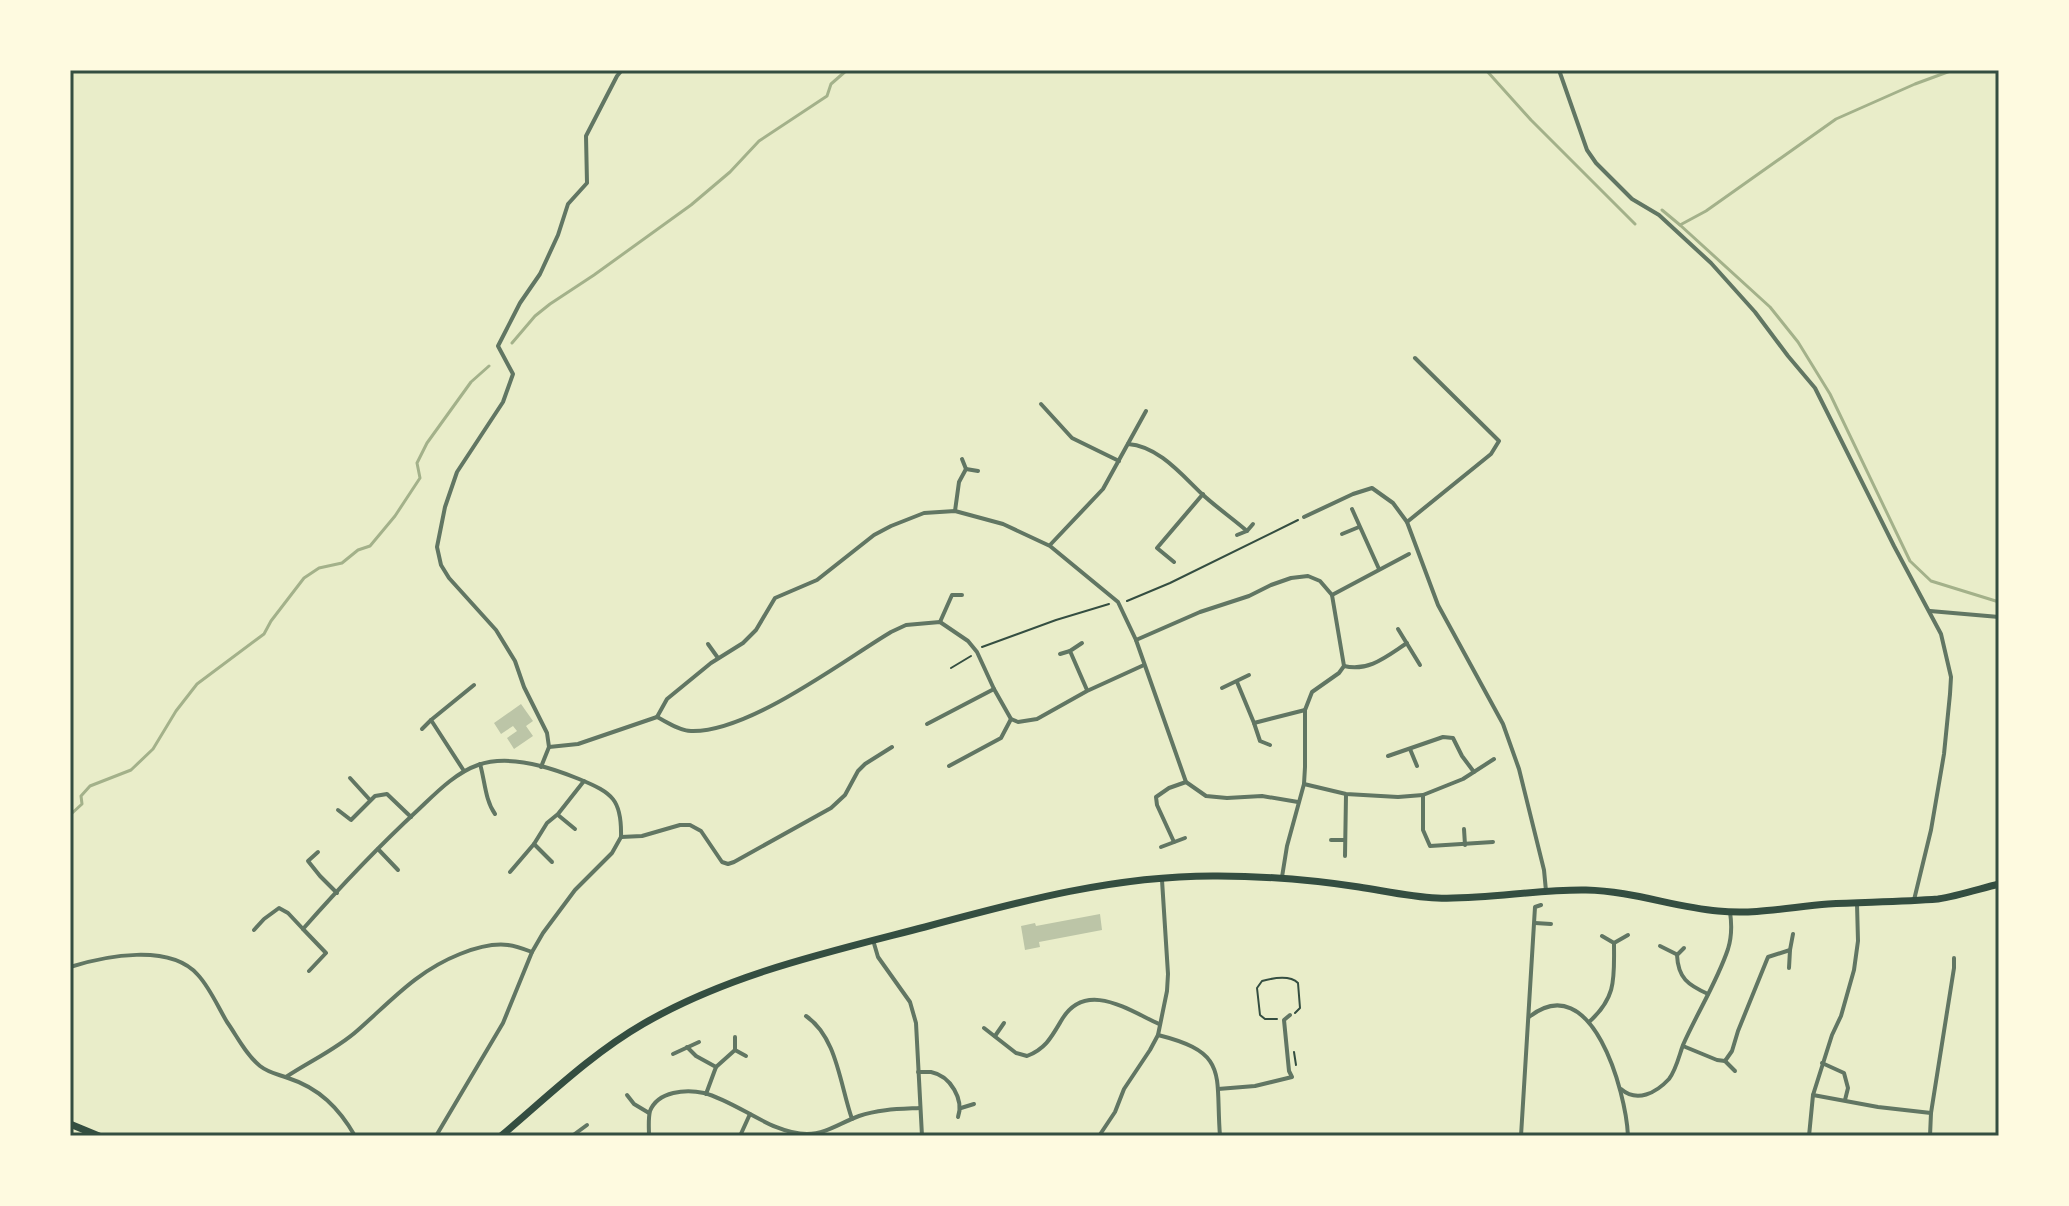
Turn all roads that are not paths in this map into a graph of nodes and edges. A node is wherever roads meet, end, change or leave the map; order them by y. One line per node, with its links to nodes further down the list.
1 (622, 70): 57 (street)
2 (1559, 70): 29 (street)
3 (1415, 358): 15 (street)
4 (1041, 404): 8 (street)
5 (1146, 411): 6 (street)
6 (1128, 444): 8 (street); 11 (street)
7 (962, 459): 9 (street)
8 (1119, 461): 21 (street)
9 (966, 469): 10 (street); 13 (street)
10 (978, 471)
11 (1203, 494): 18 (street); 23 (street)
12 (1352, 509): 17 (street)
13 (955, 511): 21 (street); 39 (street)
14 (1304, 517): 15 (street)
15 (1407, 522): 100 (street)
16 (1253, 524): 18 (street)
17 (1359, 527): 19 (street); 24 (street)
18 (1247, 531): 20 (street)
19 (1342, 534)
20 (1237, 535)
21 (1050, 546): 33 (street)
22 (1409, 554): 24 (street)
23 (1174, 562)
24 (1379, 569): 28 (street)
25 (946, 587): 26 (street)
26 (952, 595): 27 (street); 31 (street)
27 (962, 595)
28 (1332, 595): 33 (street); 42 (street)
29 (1930, 611): 30 (street); 102 (street)
30 (1999, 617)
31 (940, 622): 47 (street); 50 (street)
32 (1398, 629): 35 (street)
33 (1136, 640): 40 (street)
34 (1082, 643): 37 (street)
35 (1407, 643): 41 (street); 42 (street)
36 (708, 644): 39 (street)
37 (1070, 651): 38 (street); 48 (street)
38 (1060, 654)
39 (718, 658): 50 (street)
40 (1144, 665): 48 (street); 70 (street)
41 (1420, 665)
42 (1344, 666): 49 (street)
43 (1249, 675): 44 (street)
44 (1237, 682): 46 (street); 53 (street)
45 (474, 685): 52 (street)
46 (1222, 688)
47 (994, 689): 51 (street); 54 (street)
48 (1087, 691): 51 (street)
49 (1305, 710): 53 (street); 71 (street)
50 (657, 717): 57 (street)
51 (1011, 719): 63 (street)
52 (431, 720): 55 (street); 66 (street)
53 (1254, 723): 56 (street)
54 (927, 724)
55 (422, 729)
56 (1270, 745)
57 (549, 747): 65 (street)
58 (892, 747): 82 (street)
59 (1410, 749): 60 (street); 64 (street); 67 (street)
60 (1388, 756)
61 (1494, 759): 67 (street)
62 (480, 764): 65 (street); 66 (street); 77 (street)
63 (949, 766)
64 (1417, 766)
65 (541, 767): 69 (street)
66 (464, 771): 79 (street)
67 (1474, 772): 73 (street)
68 (350, 778): 74 (street)
69 (584, 781): 78 (street); 82 (street)
70 (1186, 782): 75 (street); 86 (street)
71 (1304, 784): 72 (street); 75 (street)
72 (1346, 794): 73 (street); 85 (street)
73 (1423, 795): 89 (street)
74 (371, 800): 76 (street); 79 (street)
75 (1298, 802): 98 (street)
76 (338, 810)
77 (495, 814)
78 (558, 814): 80 (street); 88 (street)
79 (411, 817): 91 (street)
80 (575, 829)
81 (1464, 829): 89 (street)
82 (621, 837): 118 (street)
83 (1185, 838): 86 (street)
84 (1331, 840): 85 (street)
85 (1346, 840): 93 (street)
86 (1174, 842): 90 (street)
87 (1493, 842): 89 (street)
88 (534, 844): 94 (street); 96 (street)
89 (1465, 845)
90 (1161, 847)
91 (378, 849): 95 (street); 101 (street)
92 (318, 852): 101 (street)
93 (1345, 856)
94 (552, 862)
95 (398, 870)
96 (510, 872)
97 (1161, 878): 98 (highway); 113 (highway); 130 (street)
98 (1282, 879): 100 (highway)
99 (1999, 884): 102 (highway)
100 (1546, 891): 105 (highway)
101 (337, 893): 108 (street)
102 (1914, 900): 103 (highway)
103 (1857, 904): 105 (highway); 142 (street)
104 (1541, 905): 106 (street)
105 (1730, 912): 124 (street)
106 (1535, 923): 107 (street); 127 (street)
107 (1551, 924)
108 (303, 929): 109 (street); 123 (street)
109 (254, 930)
110 (1793, 934): 117 (street)
111 (1628, 935): 114 (street)
112 (1602, 936): 114 (street)
113 (873, 940): 145 (street); 167 (highway)
114 (1614, 943): 128 (street)
115 (1660, 946): 119 (street)
116 (1684, 948): 119 (street)
117 (1790, 950): 122 (street); 141 (street)
118 (532, 952): 146 (street); 166 (street)
119 (1677, 955): 124 (street)
120 (1954, 958): 157 (street)
121 (70, 967): 146 (street)
122 (1789, 968)
123 (309, 971)
124 (1708, 994): 136 (street)
125 (1290, 1015): 147 (street)
126 (806, 1016): 160 (street)
127 (1529, 1017): 128 (street); 174 (street)
128 (1589, 1022): 148 (street)
129 (1004, 1023): 133 (street)
130 (1159, 1024): 132 (street); 133 (street)
131 (984, 1028): 133 (street)
132 (1158, 1035): 147 (street); 172 (street)
133 (995, 1036)
134 (735, 1037): 138 (street)
135 (699, 1042): 137 (street)
136 (1683, 1046): 141 (street); 148 (street)
137 (687, 1047): 139 (street); 143 (street)
138 (735, 1050): 140 (street); 143 (street)
139 (673, 1054)
140 (746, 1056)
141 (1725, 1061): 144 (street)
142 (1822, 1063): 151 (street); 152 (street)
143 (716, 1067): 149 (street)
144 (1735, 1071)
145 (918, 1072): 154 (street); 155 (street)
146 (286, 1077): 165 (street)
147 (1218, 1089): 173 (street)
148 (1621, 1089): 175 (street)
149 (706, 1094): 156 (street); 158 (street)
150 (627, 1095): 156 (street)
151 (1813, 1095): 152 (street); 176 (street)
152 (1845, 1100): 157 (street)
153 (974, 1104): 155 (street)
154 (920, 1108): 160 (street); 171 (street)
155 (961, 1108): 159 (street)
156 (649, 1113): 169 (street)
157 (1931, 1113): 177 (street)
158 (750, 1114): 163 (street); 170 (street)
159 (958, 1117)
160 (852, 1119): 163 (street)
161 (70, 1124): 164 (highway)
162 (587, 1125): 168 (street)
163 (808, 1135)
164 (99, 1136)
165 (355, 1136)
166 (436, 1136)
167 (501, 1136)
168 (572, 1136)
169 (649, 1136)
170 (740, 1136)
171 (922, 1136)
172 (1099, 1136)
173 (1220, 1136)
174 (1521, 1136)
175 (1628, 1136)
176 (1809, 1136)
177 (1930, 1136)

